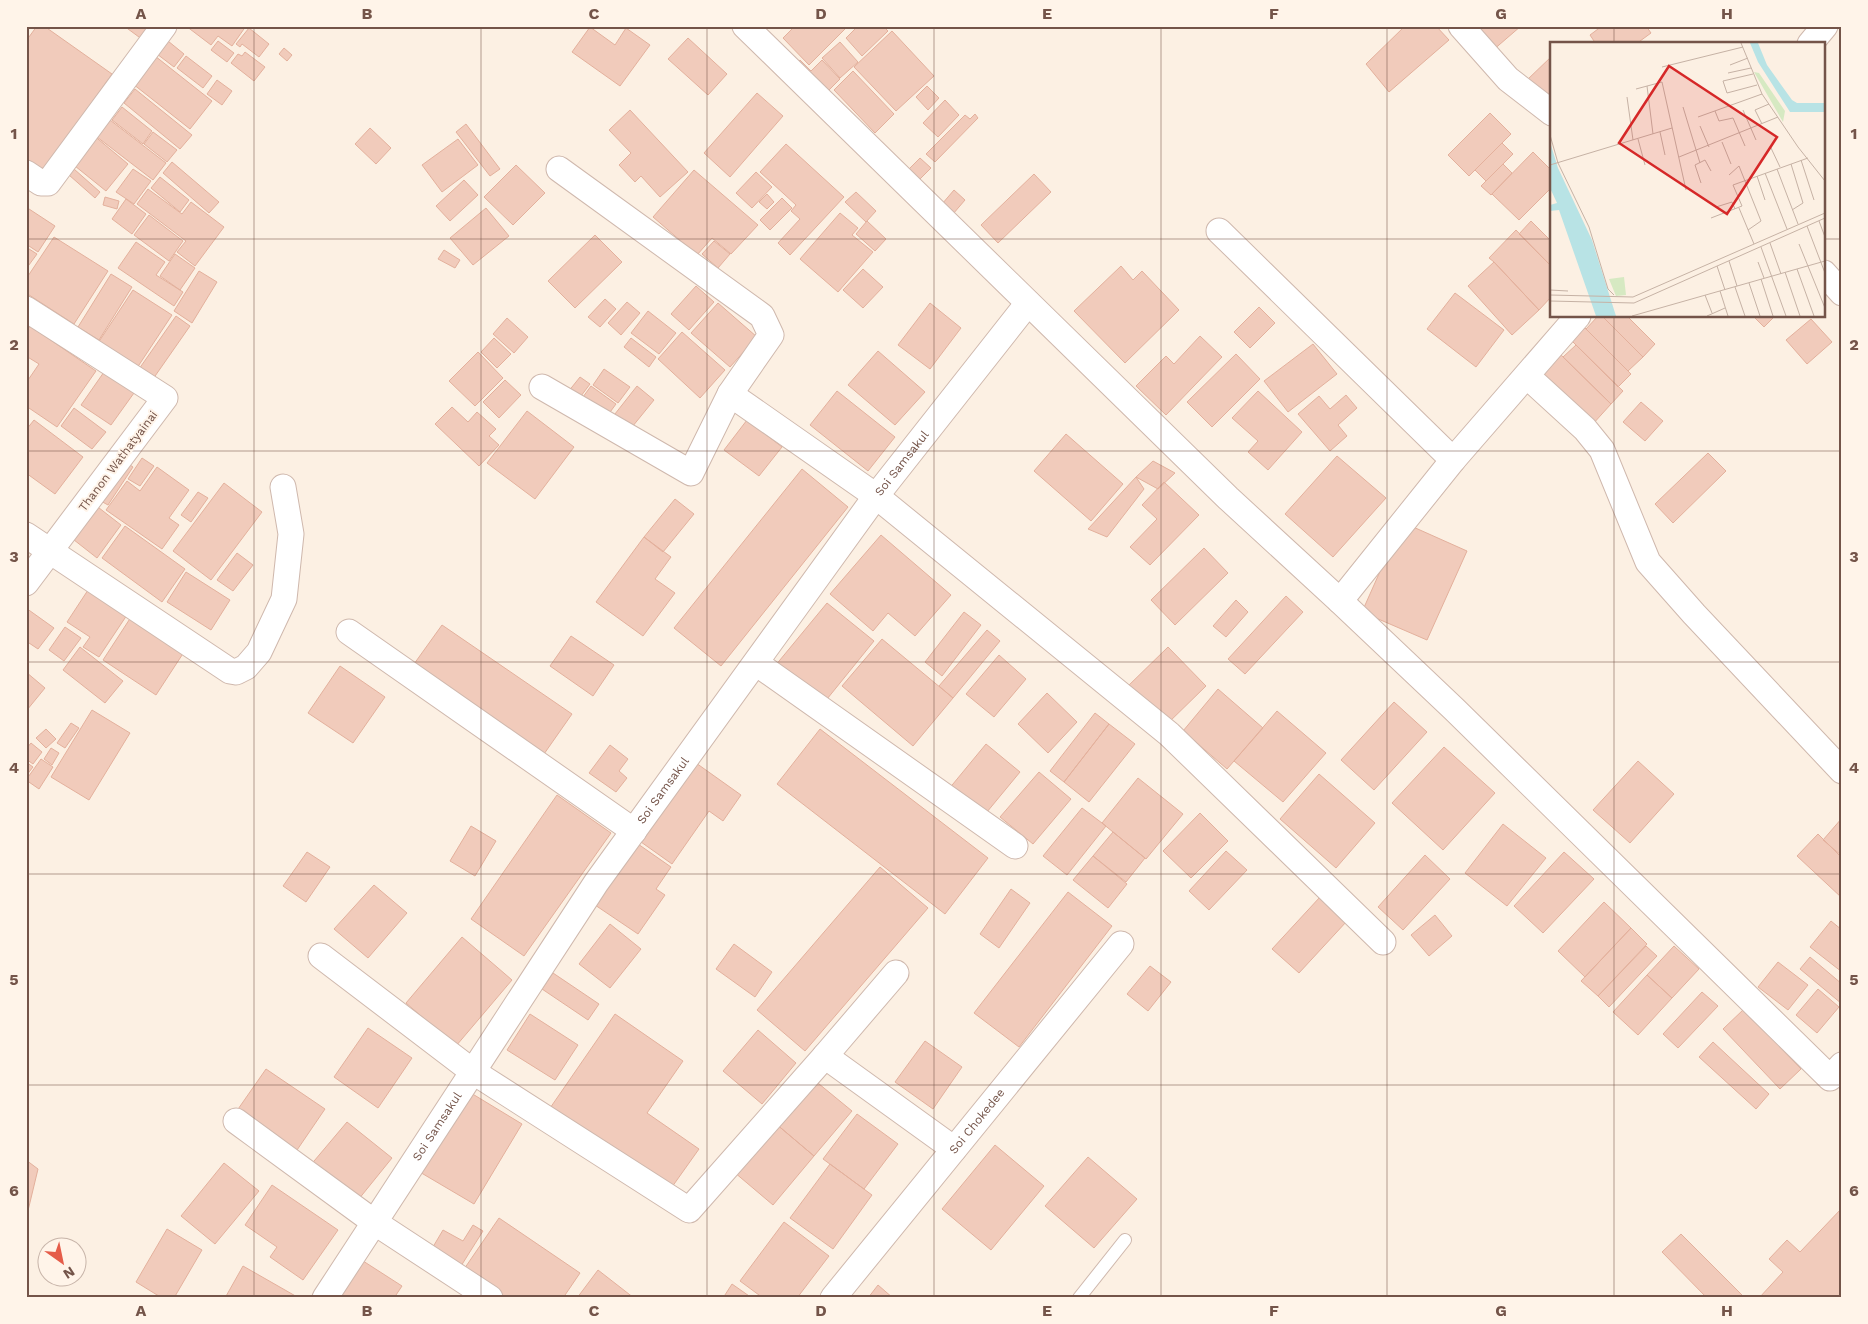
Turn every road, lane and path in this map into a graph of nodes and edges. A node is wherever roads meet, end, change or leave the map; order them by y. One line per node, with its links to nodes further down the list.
1 (164, 26): 8 (street)
2 (745, 26): 12 (street)
3 (1461, 26): 6 (street)
4 (1825, 26): 5 (street)
5 (1812, 42)
6 (1550, 111)
7 (559, 169): 17 (street)
8 (26, 173)
9 (1219, 231): 18 (street)
10 (1826, 275): 11 (street)
11 (1842, 293)
12 (1028, 303): 20 (street, Soi Samsakul); 24 (street)
13 (26, 309): 22 (street, Thanon Wathatyainai)
14 (1576, 318): 15 (street)
15 (1527, 376): 18 (street); 27 (street)
16 (542, 387): 17 (street)
17 (730, 394): 20 (street)
18 (1453, 460): 24 (street)
19 (283, 488): 22 (street)
20 (876, 496): 26 (street, Soi Samsakul); 30 (street)
21 (26, 535): 22 (street)
22 (50, 552): 23 (street, Thanon Wathatyainai)
23 (26, 583)
24 (1340, 601): 35 (street)
25 (349, 632): 28 (street)
26 (756, 663): 28 (street, Soi Samsakul); 29 (street)
27 (1842, 772)
28 (634, 831): 36 (street, Soi Samsakul)
29 (1015, 846)
30 (1382, 942)
31 (1121, 944): 38 (street, Soi Chokedee)
32 (321, 956): 36 (street)
33 (896, 973): 34 (street)
34 (825, 1056): 36 (street); 38 (street)
35 (1842, 1065)
36 (472, 1071): 39 (street, Soi Samsakul)
37 (236, 1121): 39 (street)
38 (954, 1149): 43 (street, Soi Chokedee)
39 (374, 1222): 41 (street, Soi Samsakul); 42 (street)
40 (1125, 1240): 44 (lane)
41 (325, 1298)
42 (490, 1298)
43 (833, 1298)
44 (1079, 1298)

